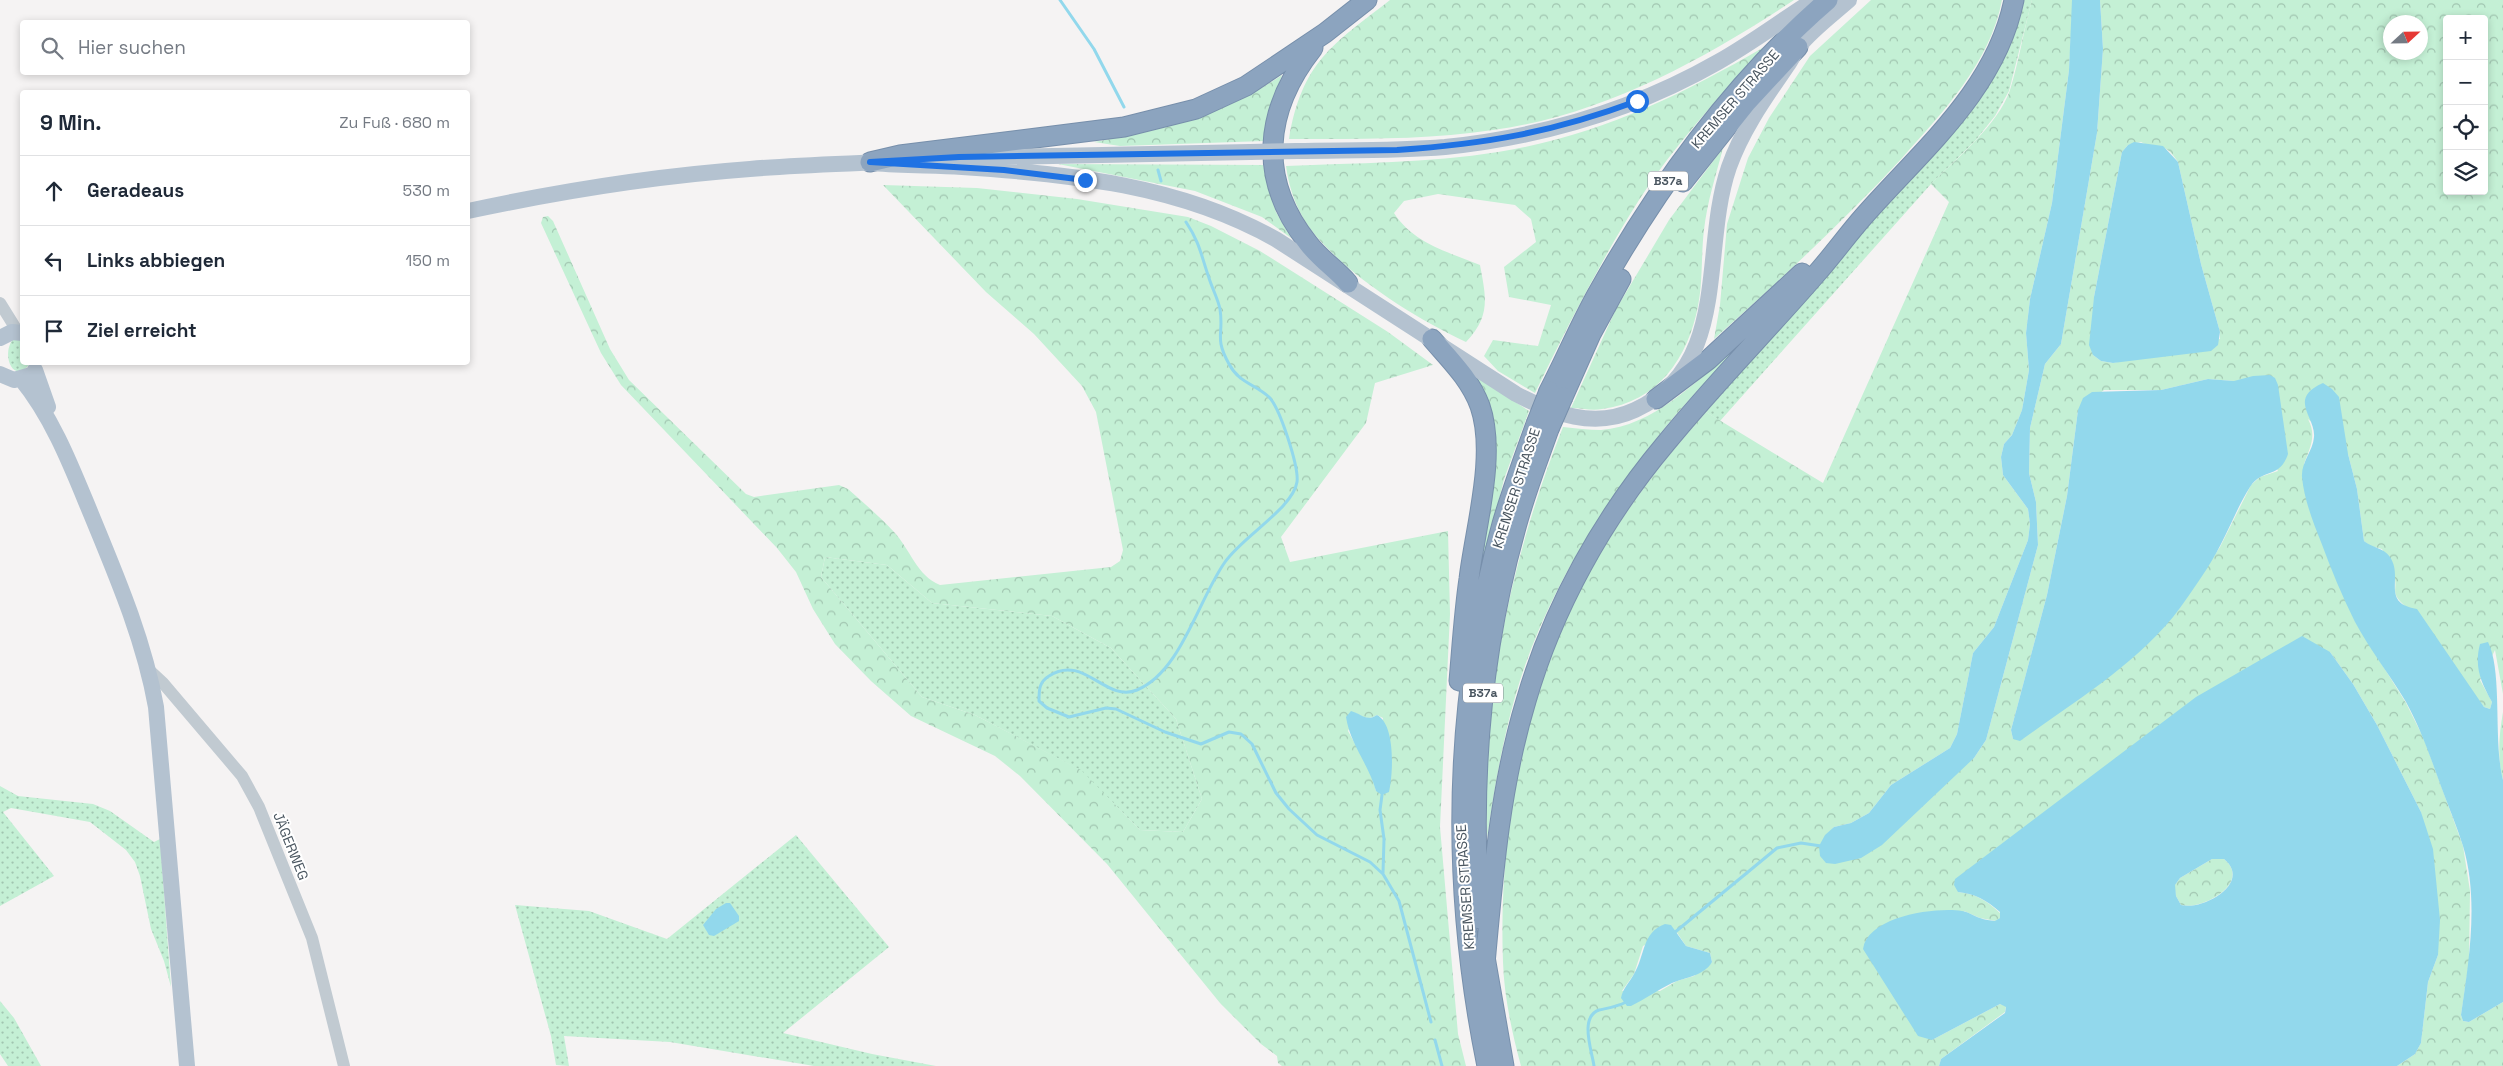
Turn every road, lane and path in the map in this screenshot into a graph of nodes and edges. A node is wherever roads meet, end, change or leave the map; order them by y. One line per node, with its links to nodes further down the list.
1 (1367, 0): 6 (highway)
2 (1814, 0): 8 (main road, bridge)
3 (1828, 0): 19 (highway, KREMSER STRASSE / B37a)
4 (1849, 0): 7 (main road)
5 (2014, 0): 10 (highway)
6 (1324, 33): 8 (highway); 11 (highway)
7 (1798, 47): 19 (highway, KREMSER STRASSE / B37a); 20 (main road)
8 (870, 162): 9 (main road); 11 (main road)
9 (470, 211)
10 (1864, 216): 20 (highway); 25 (highway)
11 (1348, 284): 15 (main road)
12 (0, 303): 13 (street)
13 (20, 332): 14 (main road)
14 (0, 335)
15 (1432, 339): 20 (main road); 24 (highway)
16 (37, 366): 18 (main road); 22 (main road)
17 (0, 374): 18 (main road)
18 (21, 379): 22 (main road)
19 (1556, 394): 21 (highway, KREMSER STRASSE / B37a, bridge)
20 (1656, 399)
21 (1542, 427): 24 (highway, KREMSER STRASSE / B37a); 25 (highway, KREMSER STRASSE / B37a)
22 (59, 440): 23 (main road)
23 (149, 670): 27 (main road); 28 (street, JÄGERWEG)
24 (1460, 824): 26 (highway, KREMSER STRASSE / B37a)
25 (1485, 964): 26 (highway, KREMSER STRASSE / B37a)
26 (1486, 1020): 29 (highway, KREMSER STRASSE / B37a); 30 (highway, KREMSER STRASSE / B37a)
27 (186, 1066)
28 (344, 1066)
29 (1487, 1066)
30 (1504, 1066)

